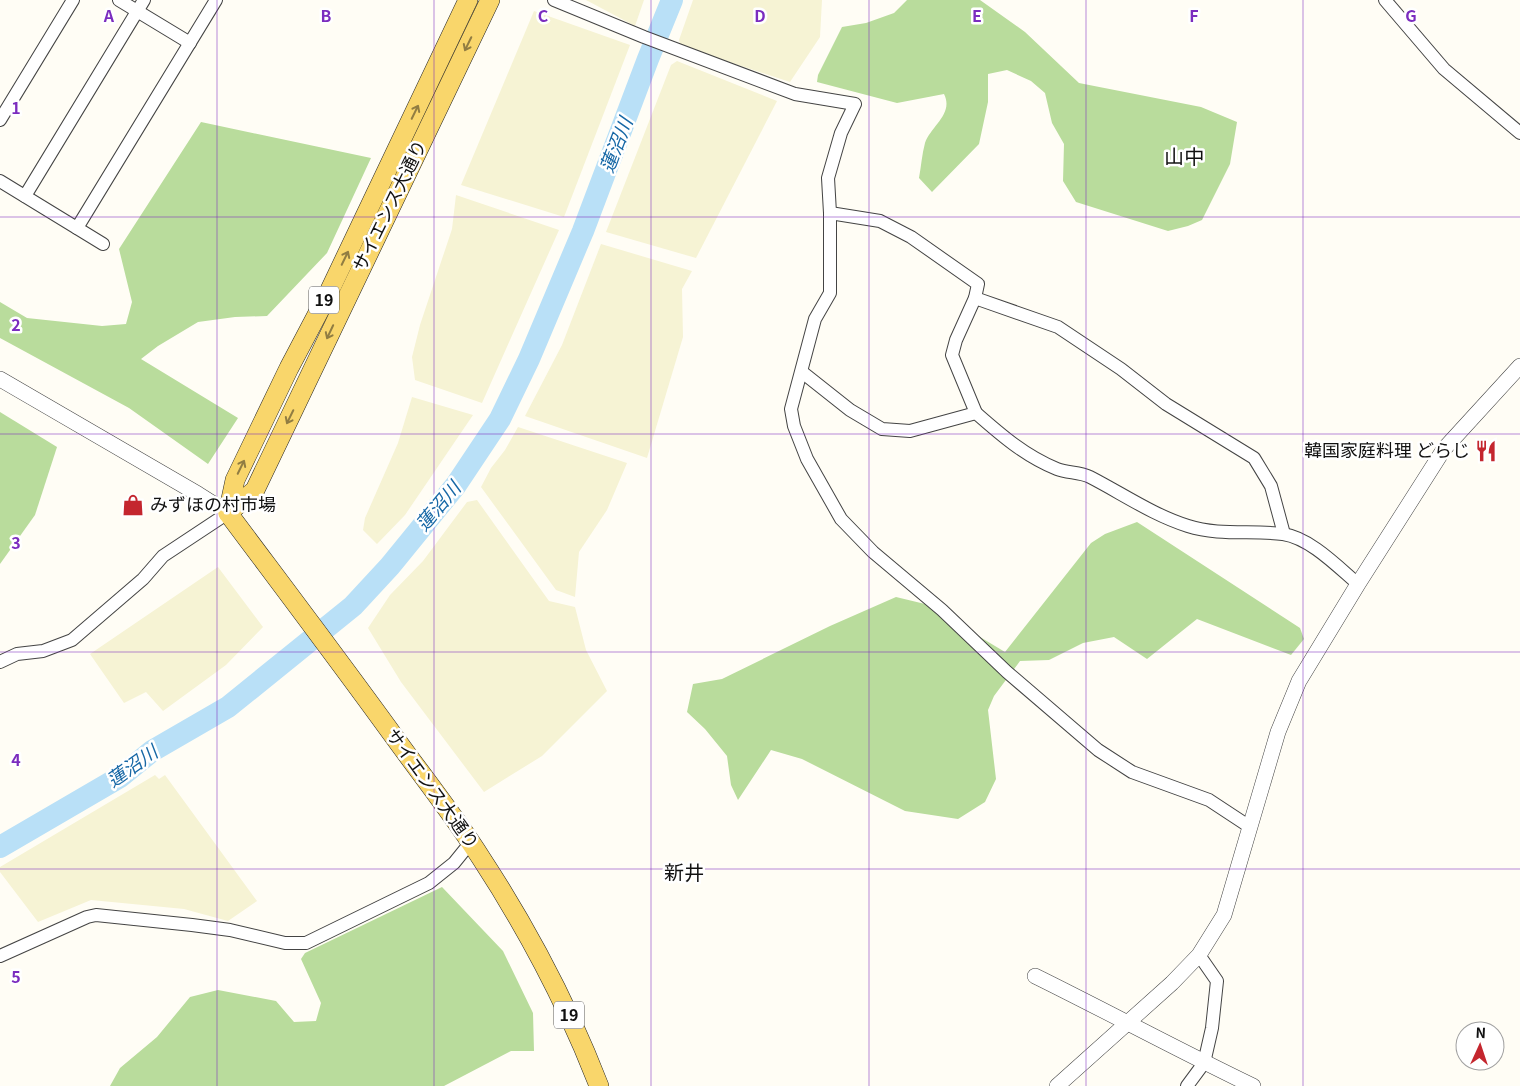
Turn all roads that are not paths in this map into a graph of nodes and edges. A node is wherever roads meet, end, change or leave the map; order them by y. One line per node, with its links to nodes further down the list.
1 (73, 0): 10 (street)
2 (119, 0): 8 (street)
3 (216, 0): 9 (street)
4 (468, 0): 22 (main road, サイエンス大通り / 19, one-way to 4)
5 (490, 0): 22 (main road, サイエンス大通り / 19, one-way to 22)
6 (554, 0): 14 (street)
7 (1385, 0): 11 (street)
8 (141, 5): 9 (street); 13 (street)
9 (190, 43): 15 (street)
10 (0, 120)
11 (1520, 132)
12 (0, 181): 13 (street)
13 (24, 196): 15 (street)
14 (830, 213): 17 (street); 19 (street)
15 (77, 228): 16 (street)
16 (103, 244)
17 (975, 298): 21 (street); 23 (street)
18 (1520, 366): 24 (street)
19 (802, 372): 21 (street); 26 (street)
20 (0, 379): 22 (street)
21 (976, 413): 23 (street)
22 (228, 513): 25 (street); 27 (main road, サイエンス大通り / 19)
23 (1284, 534): 24 (street)
24 (1358, 584): 26 (street)
25 (0, 662)
26 (1250, 827): 28 (street)
27 (471, 842): 29 (street); 33 (main road, サイエンス大通り / 19)
28 (1199, 955): 31 (street); 32 (street)
29 (0, 956)
30 (1035, 976): 31 (street)
31 (1128, 1022): 32 (street); 34 (street)
32 (1204, 1063): 35 (street); 36 (street)
33 (599, 1086)
34 (1056, 1086)
35 (1188, 1086)
36 (1253, 1086)

